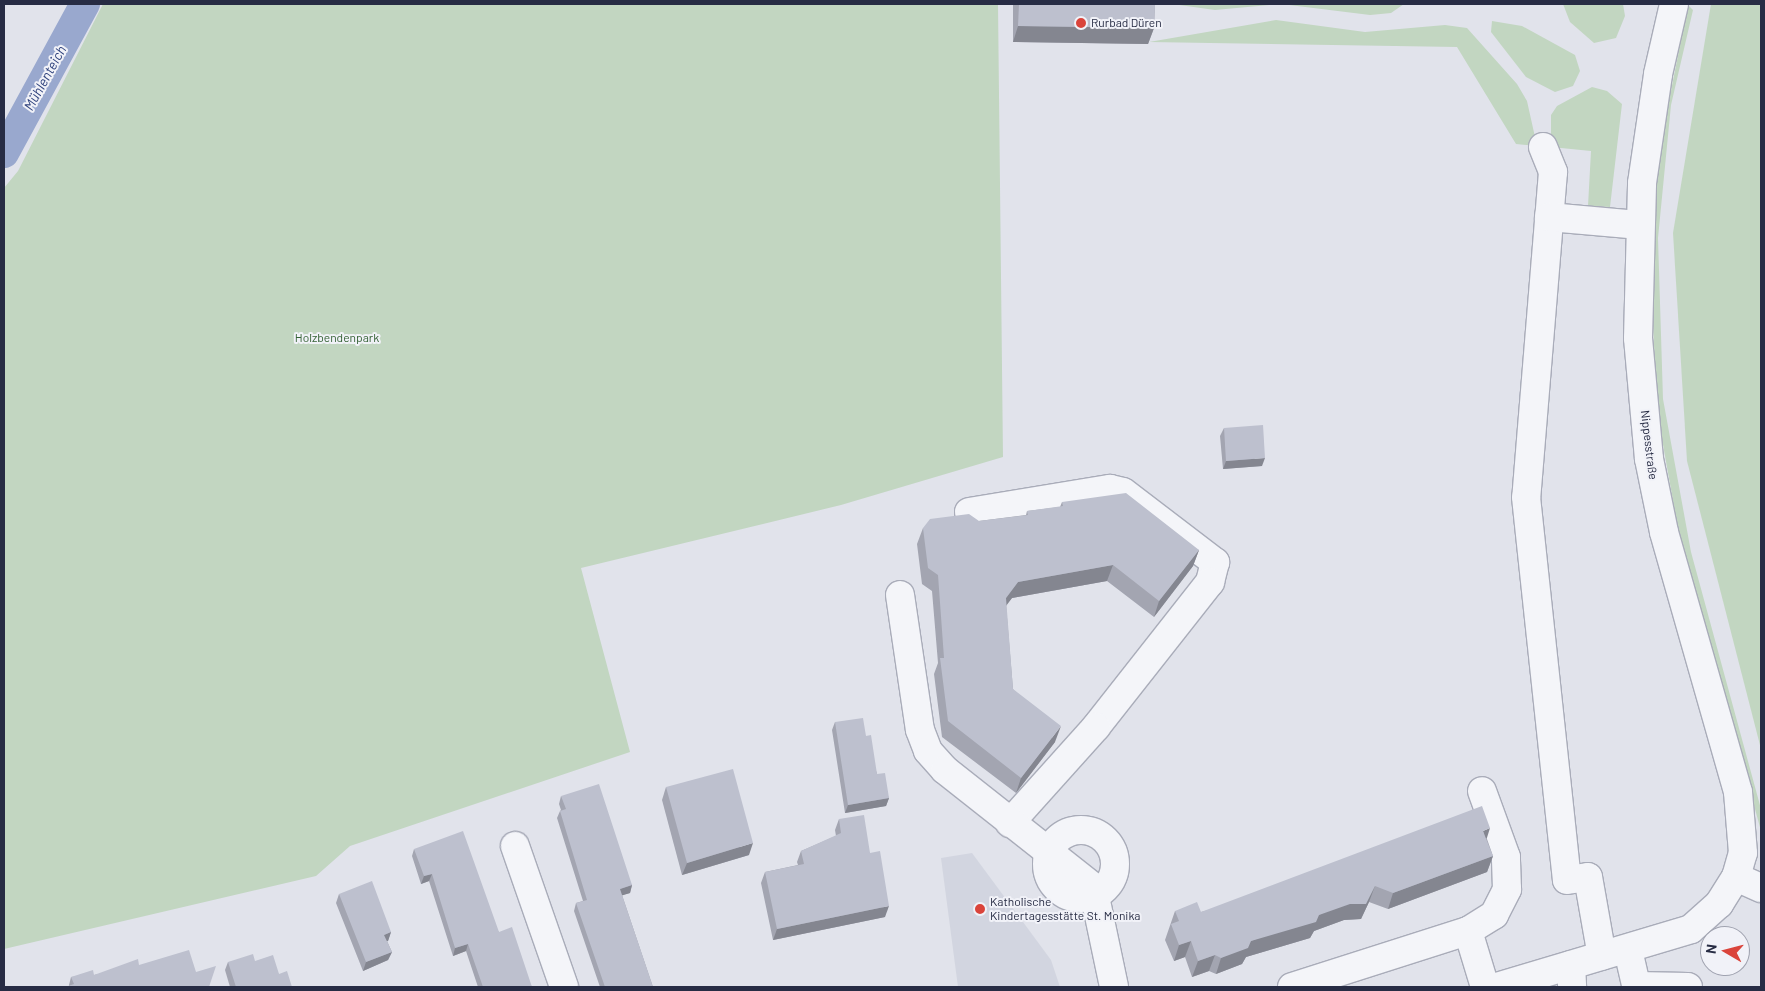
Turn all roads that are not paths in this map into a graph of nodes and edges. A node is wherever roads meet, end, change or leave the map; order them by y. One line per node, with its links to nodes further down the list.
1 (1674, 4): 4 (street, Nippesstraße)
2 (1543, 147): 3 (street)
3 (1549, 217): 4 (street); 15 (street)
4 (1638, 225): 11 (street, Nippesstraße)
5 (969, 512): 8 (street)
6 (900, 595): 8 (street)
7 (1482, 791): 14 (street)
8 (1010, 823): 10 (street)
9 (515, 846): 17 (street)
10 (1049, 852): 13 (street); 13 (street)
11 (1736, 877): 12 (street); 15 (street, Nippesstraße)
12 (1761, 888)
13 (1095, 896): 18 (street)
14 (1468, 931): 19 (street); 20 (street)
15 (1615, 953): 16 (street, Nippesstraße); 22 (street)
16 (1571, 976): 21 (street, Nippesstraße)
17 (564, 987)
18 (1114, 987)
19 (1292, 987)
20 (1486, 987)
21 (1497, 987)
22 (1688, 987)

